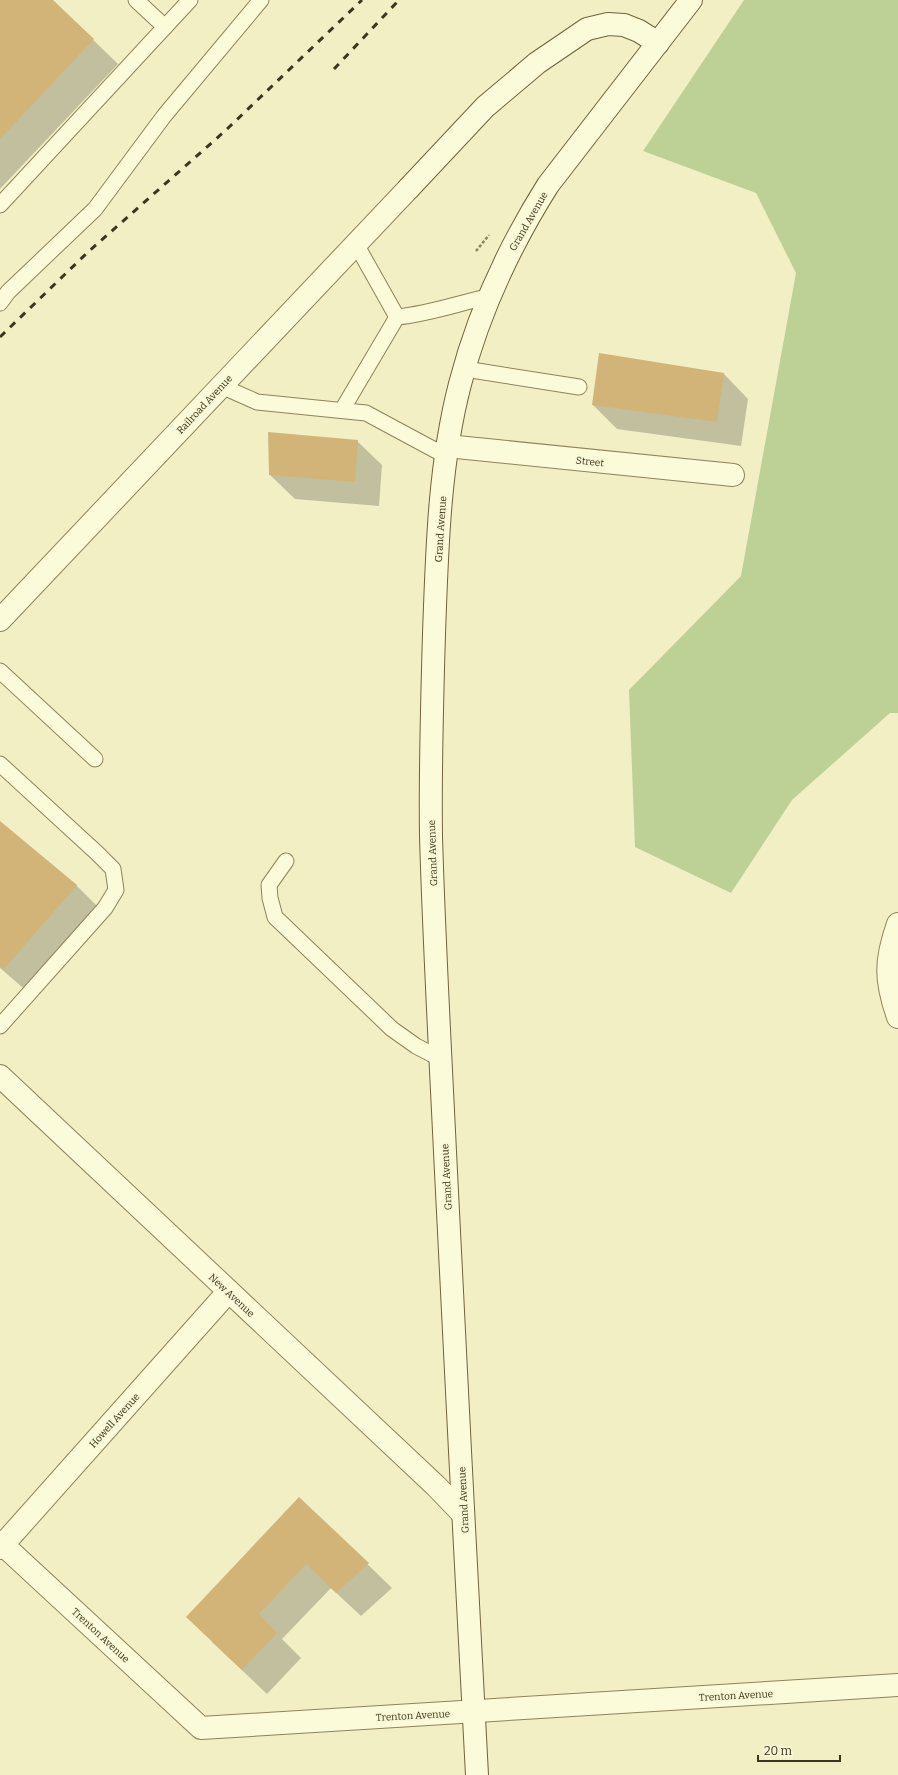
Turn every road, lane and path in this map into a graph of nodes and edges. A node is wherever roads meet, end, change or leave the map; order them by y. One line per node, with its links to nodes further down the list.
1 (136, 0): 5 (lane)
2 (190, 0): 5 (lane)
3 (261, 0): 10 (lane)
4 (691, 0): 6 (street, Grand Avenue)
5 (165, 27): 7 (lane)
6 (658, 43): 8 (street, Railroad Avenue); 9 (street, Grand Avenue)
7 (0, 204)
8 (356, 244): 11 (lane); 13 (street, Railroad Avenue)
9 (491, 296): 11 (lane); 12 (street, Grand Avenue)
10 (0, 303)
11 (397, 317): 15 (lane)
12 (465, 369): 14 (lane); 16 (street, Grand Avenue)
13 (221, 386): 15 (lane); 18 (street, Railroad Avenue)
14 (579, 387)
15 (342, 410): 16 (lane)
16 (447, 451): 17 (street, Street); 26 (street, Grand Avenue)
17 (733, 475)
18 (0, 620)
19 (0, 671): 20 (lane)
20 (95, 760)
21 (0, 764): 25 (lane)
22 (286, 861): 26 (lane)
23 (898, 924): 24 (street)
24 (898, 1018)
25 (0, 1026)
26 (441, 1059): 29 (street, Grand Avenue)
27 (0, 1076): 28 (street, New Avenue)
28 (228, 1292): 29 (street, New Avenue); 30 (street, Howell Avenue)
29 (463, 1514): 32 (street, Grand Avenue)
30 (1, 1545): 32 (street, Trenton Avenue)
31 (898, 1685): 32 (street, Trenton Avenue)
32 (474, 1711): 33 (street, Grand Avenue)
33 (477, 1775)

